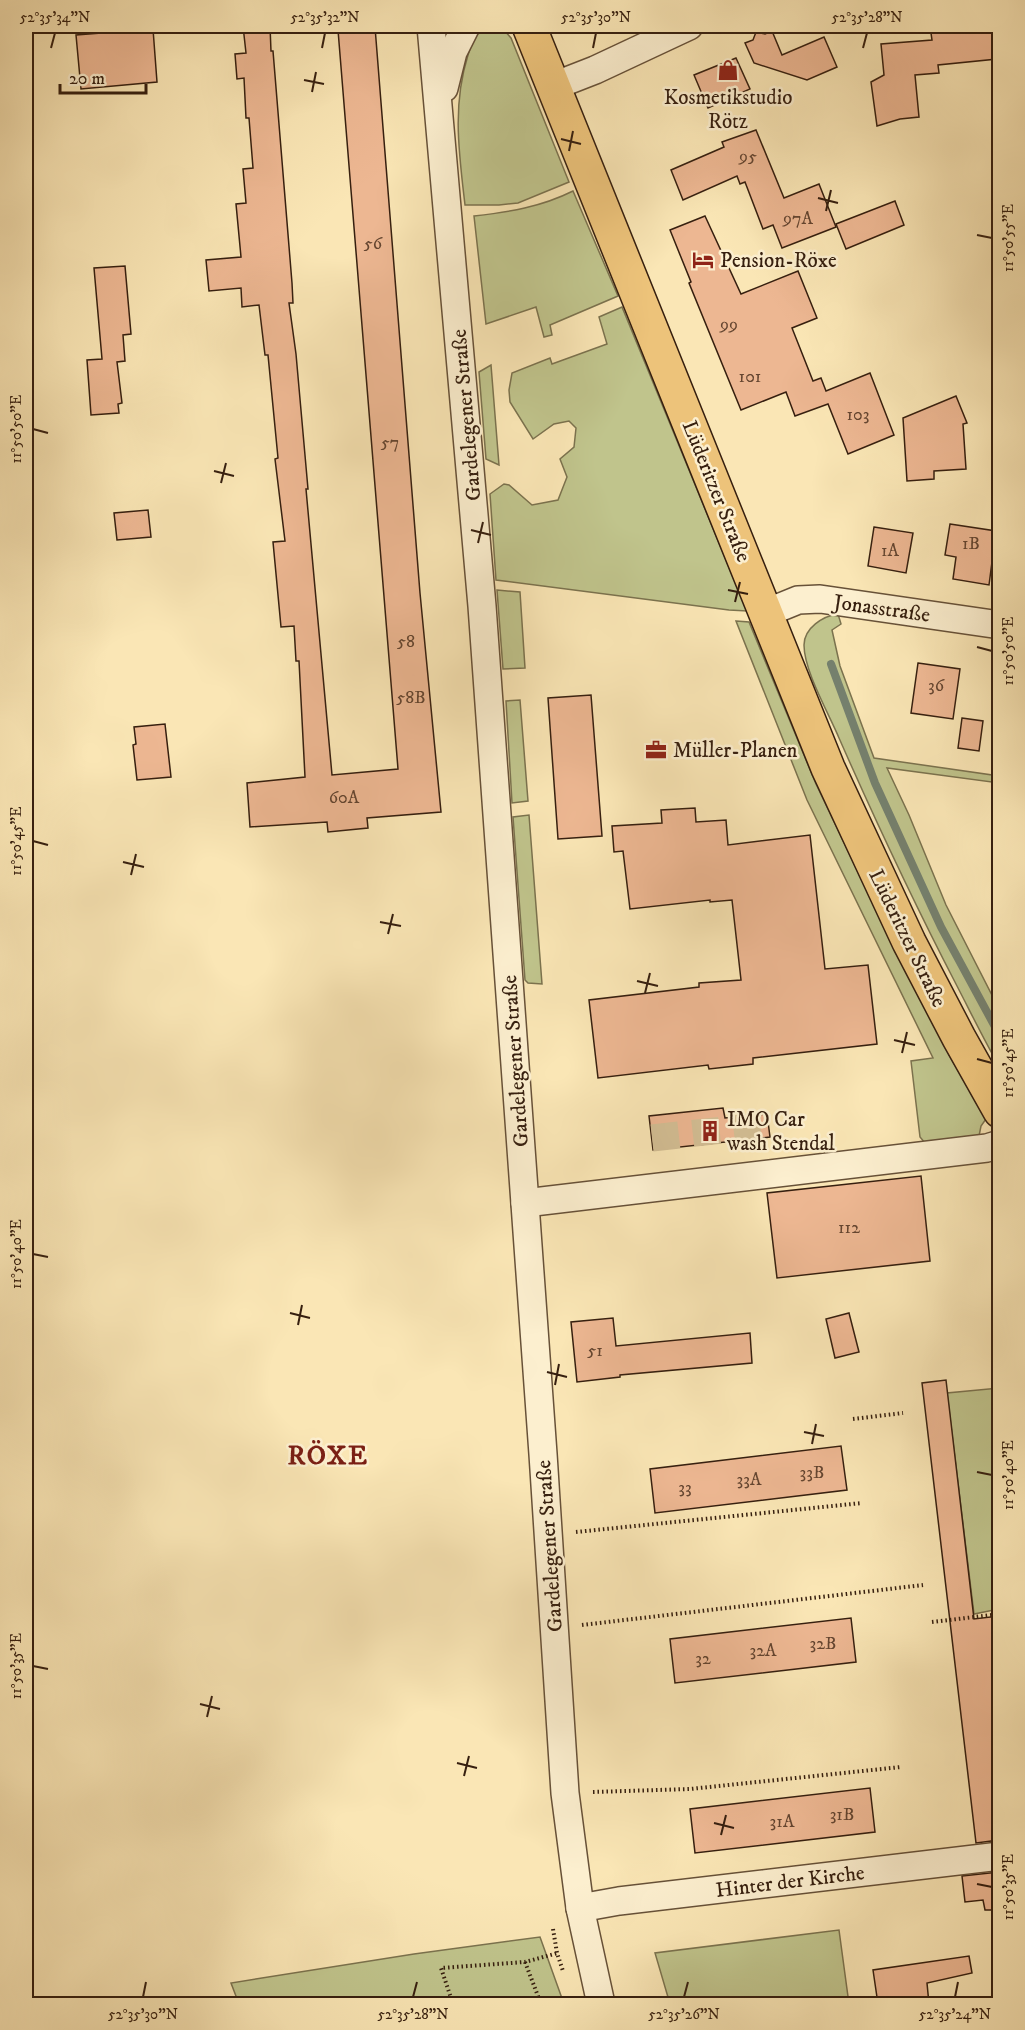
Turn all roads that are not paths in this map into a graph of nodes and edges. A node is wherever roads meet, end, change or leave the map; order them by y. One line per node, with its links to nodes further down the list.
1 (431, 26): 6 (street, Gardelegener Straße)
2 (466, 26): 6 (street, Gardelegener Straße)
3 (529, 26): 5 (main road, Lüderitzer Straße)
4 (689, 26): 5 (street)
5 (554, 86): 7 (main road, Lüderitzer Straße)
6 (440, 115): 11 (street, Gardelegener Straße)
7 (766, 613): 8 (street, Jonasstraße); 9 (main road, Lüderitzer Straße)
8 (999, 625)
9 (999, 1111)
10 (999, 1144): 11 (street)
11 (525, 1203): 13 (street, Gardelegener Straße)
12 (999, 1856): 13 (street, Hinter der Kirche)
13 (580, 1908): 14 (street, Gardelegener Straße)
14 (601, 2004)

